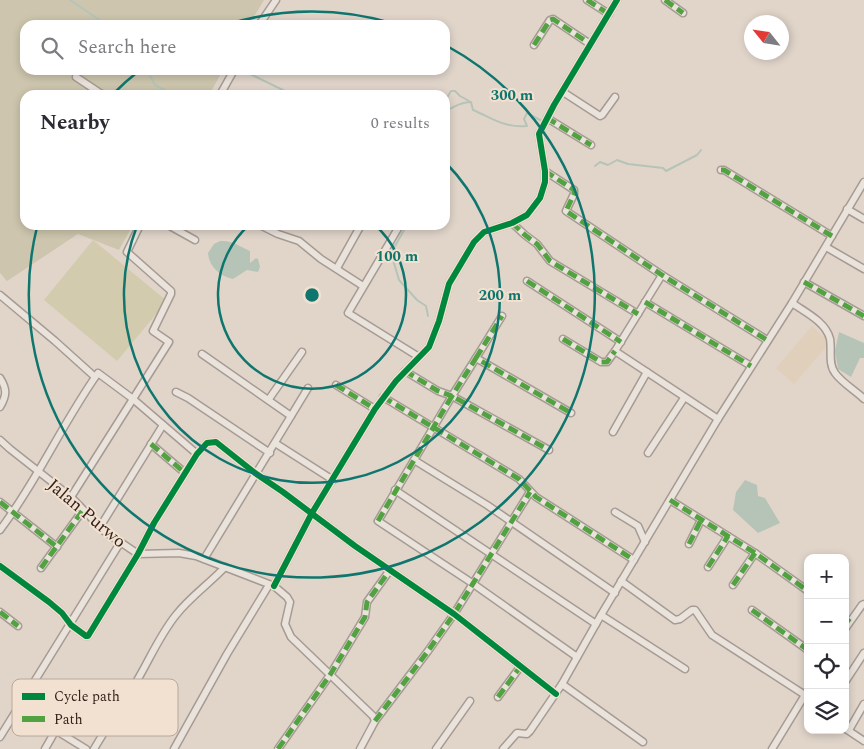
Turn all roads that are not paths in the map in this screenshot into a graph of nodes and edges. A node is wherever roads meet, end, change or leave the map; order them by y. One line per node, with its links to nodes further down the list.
1 (276, 0): 7 (street)
2 (587, 0): 6 (street)
3 (617, 0): 6 (street)
4 (665, 0): 5 (street)
5 (683, 13)
6 (609, 14): 8 (street)
7 (262, 20)
8 (590, 44): 9 (street); 14 (street)
9 (534, 45)
10 (231, 75): 13 (street)
11 (76, 77): 12 (street)
12 (96, 90)
13 (223, 90)
14 (563, 92): 15 (street); 16 (street)
15 (614, 97)
16 (546, 118): 17 (street); 19 (street)
17 (591, 145)
18 (720, 170): 29 (street)
19 (545, 171): 23 (street); 34 (street)
20 (864, 182): 21 (street)
21 (847, 210): 22 (street); 29 (street)
22 (864, 219)
23 (512, 223): 41 (street); 50 (street)
24 (137, 230): 63 (street)
25 (177, 230): 30 (street)
26 (270, 230): 32 (street)
27 (358, 230): 32 (street)
28 (397, 230): 37 (street)
29 (832, 236): 31 (street)
30 (195, 240)
31 (826, 247): 33 (street); 36 (street)
32 (337, 268): 37 (street)
33 (864, 269)
34 (662, 275): 39 (street); 45 (street)
35 (527, 281): 46 (street)
36 (804, 282): 40 (street); 43 (street)
37 (363, 286): 50 (street)
38 (0, 296): 55 (street)
39 (645, 302): 41 (street); 52 (street)
40 (792, 303): 45 (street); 65 (street)
41 (638, 314): 46 (street)
42 (502, 316): 51 (street)
43 (864, 316)
44 (563, 339): 48 (street)
45 (767, 340): 52 (street)
46 (621, 342): 48 (street)
47 (302, 352): 64 (street)
48 (615, 352): 54 (street)
49 (202, 354): 64 (street)
50 (418, 357): 53 (street)
51 (476, 358): 60 (street); 68 (street)
52 (750, 366): 70 (street)
53 (405, 371): 60 (street); 61 (street)
54 (647, 372): 62 (street); 73 (street)
55 (96, 375): 63 (street); 82 (street)
56 (0, 378): 66 (street)
57 (336, 385): 67 (street)
58 (308, 388): 69 (street)
59 (176, 392): 78 (street)
60 (452, 396): 72 (street); 77 (street)
61 (383, 397): 67 (street); 72 (street)
62 (684, 398): 70 (street); 79 (street)
63 (133, 399): 71 (street); 88 (street)
64 (269, 399): 69 (street)
65 (864, 399)
66 (0, 406)
67 (375, 409): 85 (street)
68 (571, 412)
69 (291, 416): 76 (street)
70 (718, 419): 89 (street)
71 (163, 425): 75 (street); 80 (street)
72 (433, 428): 81 (street); 87 (street)
73 (614, 432)
74 (0, 440): 82 (street, Jalan Purwo)
75 (151, 444): 83 (street); 97 (street)
76 (275, 444): 78 (street); 85 (street)
77 (549, 450)
78 (270, 453): 84 (street)
79 (648, 453)
80 (197, 454): 83 (street); 84 (street)
81 (414, 460): 86 (street); 96 (street)
82 (38, 472): 88 (street, Jalan Purwo); 92 (street)
83 (185, 473): 105 (street)
84 (256, 473): 94 (street); 107 (street)
85 (333, 480): 94 (street)
86 (395, 490): 106 (street); 115 (street)
87 (530, 492): 96 (street); 108 (street)
88 (71, 497): 91 (street, Jalan Purwo)
89 (670, 500): 95 (street); 100 (street)
90 (0, 502): 92 (street)
91 (83, 510): 97 (street, Jalan Purwo); 103 (street)
92 (13, 512): 98 (street); 103 (street)
93 (615, 512): 100 (street)
94 (312, 513): 113 (street); 116 (street)
95 (702, 520): 99 (street); 102 (street)
96 (512, 522): 106 (street); 119 (street)
97 (100, 527): 101 (street, Jalan Purwo)
98 (0, 530)
99 (728, 536): 104 (street); 110 (street)
100 (645, 542): 108 (street)
101 (120, 543): 105 (street, Jalan Purwo); 127 (street)
102 (689, 544)
103 (57, 547): 112 (street)
104 (755, 553): 117 (street); 118 (street)
105 (138, 554): 107 (street, Jalan Purwo); 127 (street)
106 (491, 554): 115 (street); 126 (street)
107 (204, 559): 109 (street, Jalan Purwo)
108 (634, 560): 114 (street)
109 (225, 567): 116 (street, Jalan Purwo); 137 (street)
110 (708, 567)
111 (1, 568): 127 (street)
112 (41, 568)
113 (390, 570): 123 (street); 134 (street)
114 (622, 581): 119 (street); 140 (street)
115 (472, 583): 123 (street); 131 (street)
116 (272, 585): 134 (street, Jalan Purwo); 158 (street)
117 (733, 585)
118 (804, 588)
119 (615, 593): 124 (street)
120 (864, 604): 125 (street)
121 (752, 610): 129 (street)
122 (0, 612): 128 (street)
123 (454, 614): 132 (street); 146 (street)
124 (601, 615): 126 (street); 133 (street)
125 (849, 619)
126 (596, 624): 131 (street)
127 (71, 625): 136 (street)
128 (18, 626)
129 (804, 647)
130 (864, 653): 135 (street)
131 (577, 657): 138 (street)
132 (520, 667): 139 (street); 141 (street)
133 (686, 669)
134 (330, 675): 146 (street); 159 (street)
135 (849, 676)
136 (37, 679)
137 (138, 679)
138 (562, 684): 139 (street); 154 (street)
139 (556, 694): 162 (street)
140 (804, 696)
141 (498, 697)
142 (804, 700): 163 (street)
143 (470, 701): 161 (street)
144 (864, 704): 147 (street)
145 (12, 718): 152 (street)
146 (374, 721): 160 (street)
147 (849, 726)
148 (849, 730): 153 (street)
149 (52, 736): 155 (street)
150 (63, 736): 156 (street)
151 (102, 736): 157 (street)
152 (0, 737)
153 (864, 741)
154 (643, 742)
155 (44, 749)
156 (86, 749)
157 (94, 749)
158 (174, 749)
159 (278, 749)
160 (360, 749)
161 (436, 749)
162 (503, 749)
163 (772, 749)

